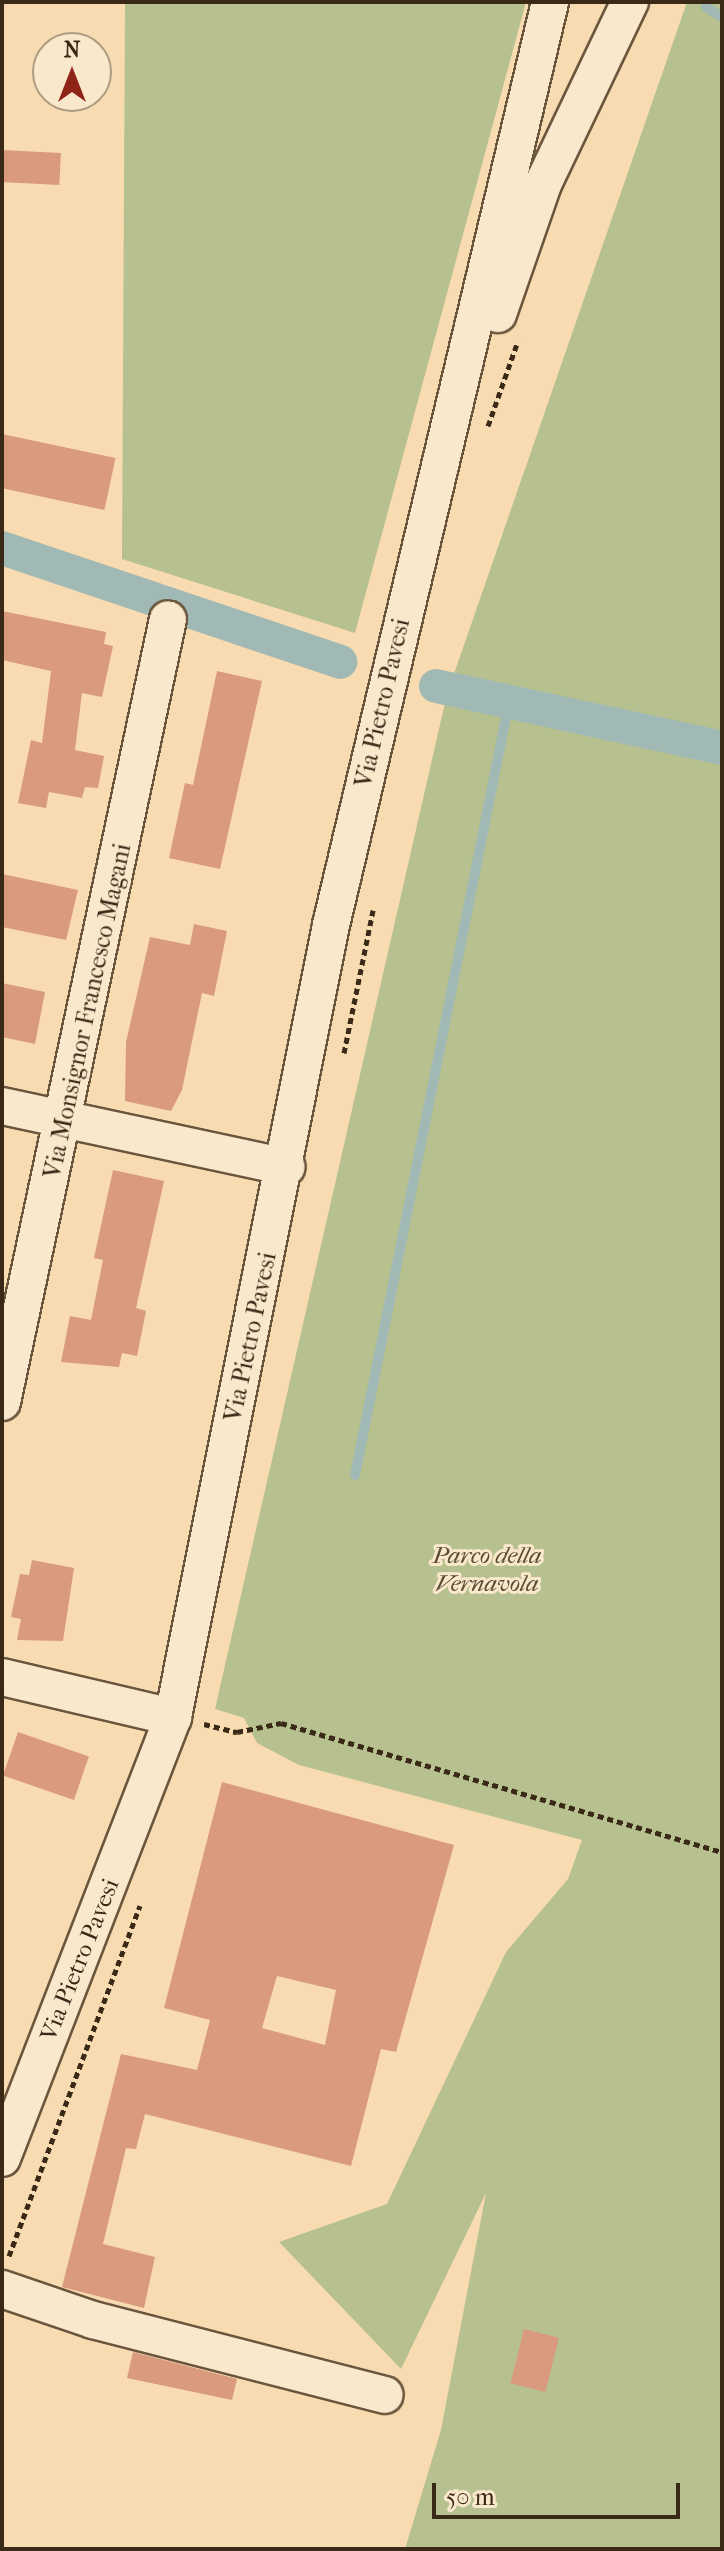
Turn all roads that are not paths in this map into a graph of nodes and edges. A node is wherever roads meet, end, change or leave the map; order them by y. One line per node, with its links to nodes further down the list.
1 (550, 2): 3 (street, Via Pietro Pavesi)
2 (630, 2): 3 (street, Via Pietro Pavesi)
3 (434, 497): 7 (street, Via Pietro Pavesi)
4 (168, 619): 6 (street, Via Monsignor Francesco Magani)
5 (2, 1106): 6 (street)
6 (67, 1120): 7 (street); 8 (street, Via Monsignor Francesco Magani)
7 (287, 1167): 10 (street, Via Pietro Pavesi)
8 (2, 1402)
9 (2, 1677): 10 (street)
10 (173, 1717): 11 (street, Via Pietro Pavesi)
11 (2, 2158)
12 (2, 2289): 13 (street)
13 (385, 2395)

